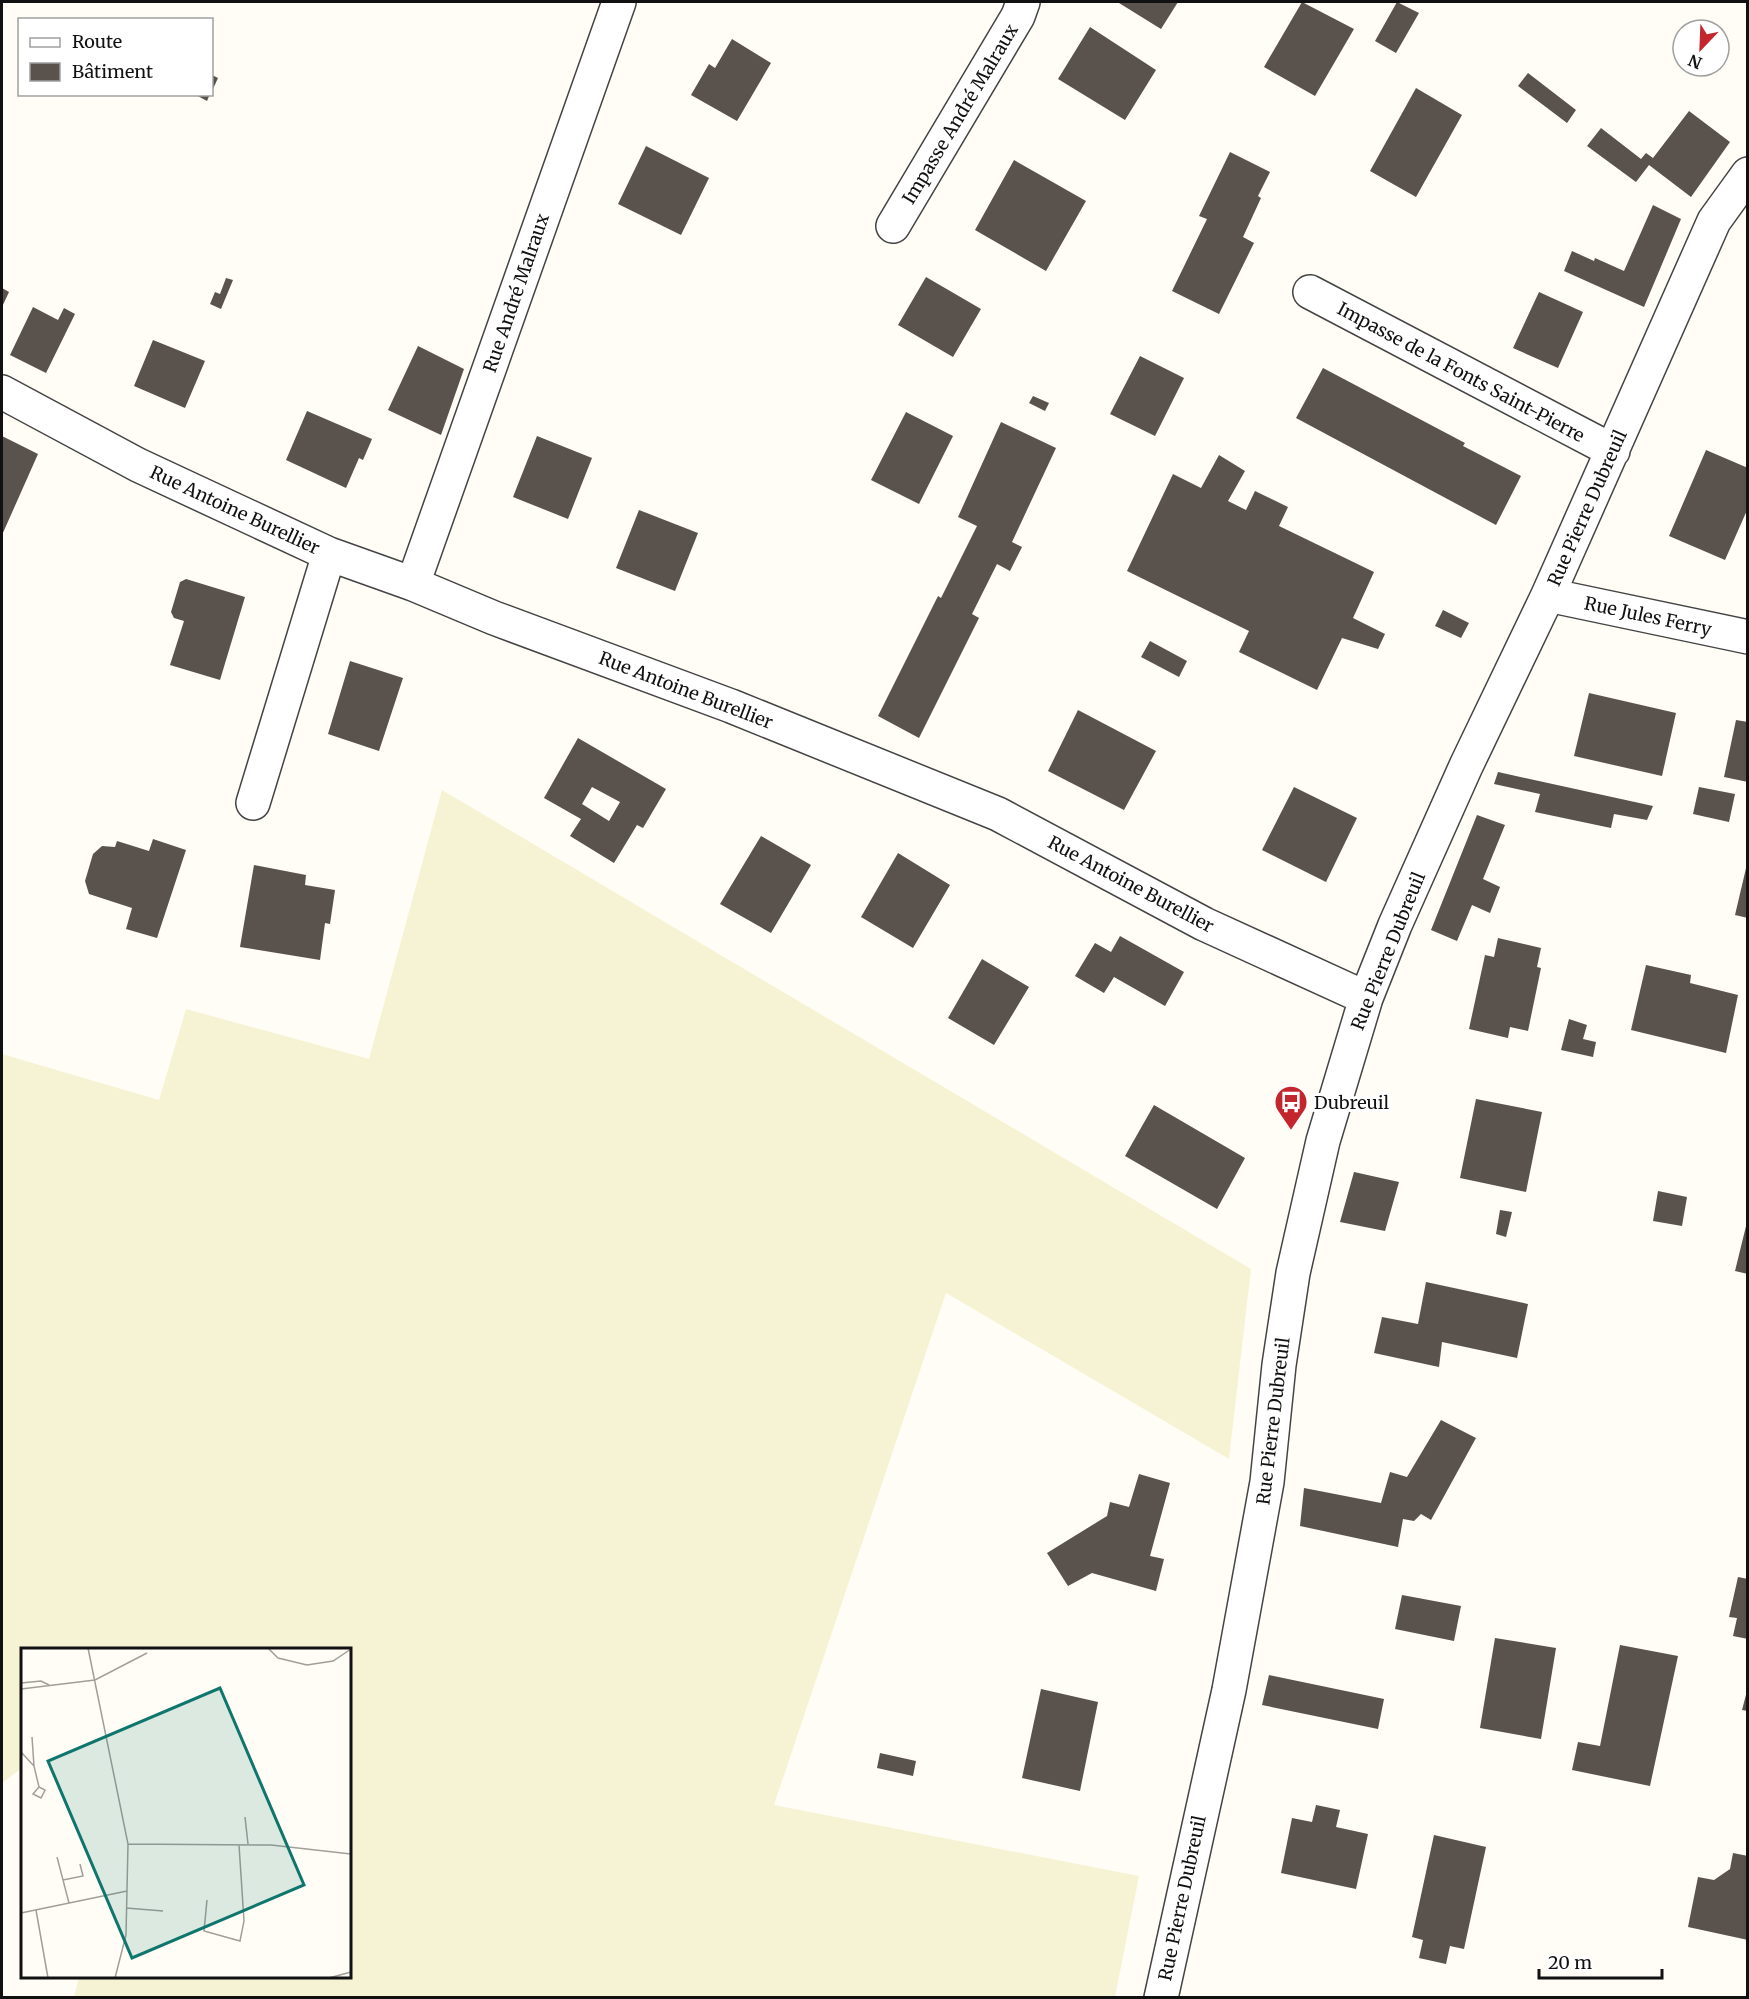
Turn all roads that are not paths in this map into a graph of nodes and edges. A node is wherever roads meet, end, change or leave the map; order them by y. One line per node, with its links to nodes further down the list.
1 (619, 2): 9 (street, Rue André Malraux)
2 (1023, 2): 4 (street, Impasse André Malraux)
3 (1748, 174): 7 (street, Rue Pierre Dubreuil)
4 (893, 226)
5 (1310, 292): 7 (street, Impasse de la Fonts Saint-Pierre)
6 (2, 392): 8 (street, Rue Antoine Burellier)
7 (1612, 451): 10 (street, Rue Pierre Dubreuil)
8 (329, 554): 9 (street, Rue Antoine Burellier); 12 (street)
9 (413, 584): 13 (street, Rue Antoine Burellier)
10 (1548, 595): 11 (street, Rue Jules Ferry); 13 (street, Rue Pierre Dubreuil)
11 (1748, 637)
12 (253, 803)
13 (1366, 998): 14 (street, Rue Pierre Dubreuil)
14 (1161, 1998)

